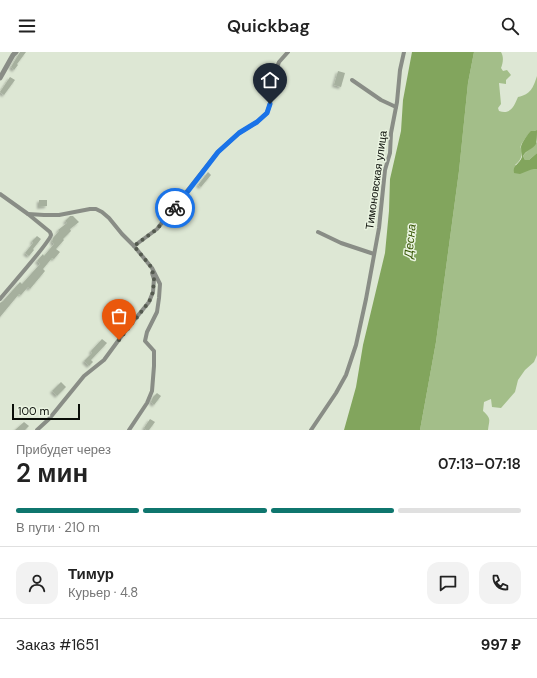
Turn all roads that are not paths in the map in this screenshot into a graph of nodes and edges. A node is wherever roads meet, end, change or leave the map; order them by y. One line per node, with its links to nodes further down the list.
1 (16, 52): 4 (street)
2 (288, 52): 10 (street)
3 (404, 52): 6 (street, Тимоновская улица)
4 (0, 78)
5 (352, 80): 6 (street)
6 (396, 108): 11 (street, Тимоновская улица)
7 (0, 194): 8 (street)
8 (28, 214): 10 (street); 13 (street)
9 (318, 232): 11 (street)
10 (134, 246): 12 (street)
11 (374, 254): 16 (street, Тимоновская улица)
12 (152, 268): 14 (street); 15 (street)
13 (0, 299)
14 (37, 430)
15 (129, 430)
16 (311, 430)

